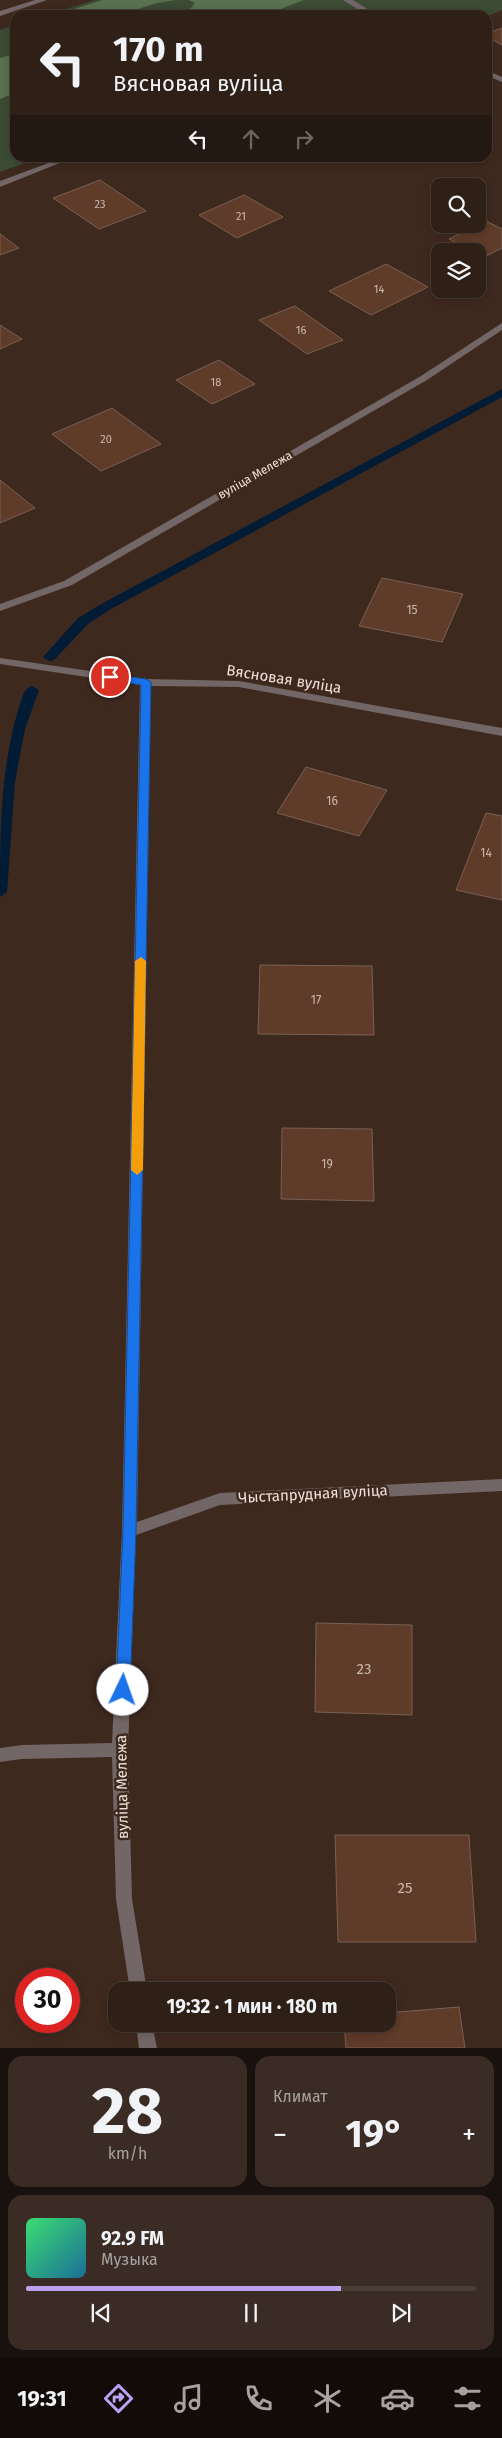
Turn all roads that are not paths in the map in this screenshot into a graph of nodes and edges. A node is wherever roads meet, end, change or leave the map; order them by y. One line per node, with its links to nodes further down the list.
1 (43, 0): 3 (street)
2 (347, 0): 4 (street)
3 (12, 10)
4 (364, 10)
5 (58, 162): 6 (street)
6 (0, 184)
7 (502, 326): 8 (street, вуліца Мележа)
8 (0, 608)
9 (0, 661): 10 (street, Вясновая вуліца)
10 (146, 682): 11 (street, Вясновая вуліца); 13 (street, вуліца Мележа)
11 (502, 732)
12 (502, 1485): 13 (street, Чыстапрудная вуліца)
13 (130, 1531): 14 (street, вуліца Мележа)
14 (120, 1750): 15 (street); 16 (street, вуліца Мележа)
15 (0, 1755)
16 (138, 1982)
17 (145, 2032): 18 (street)
18 (148, 2048)

